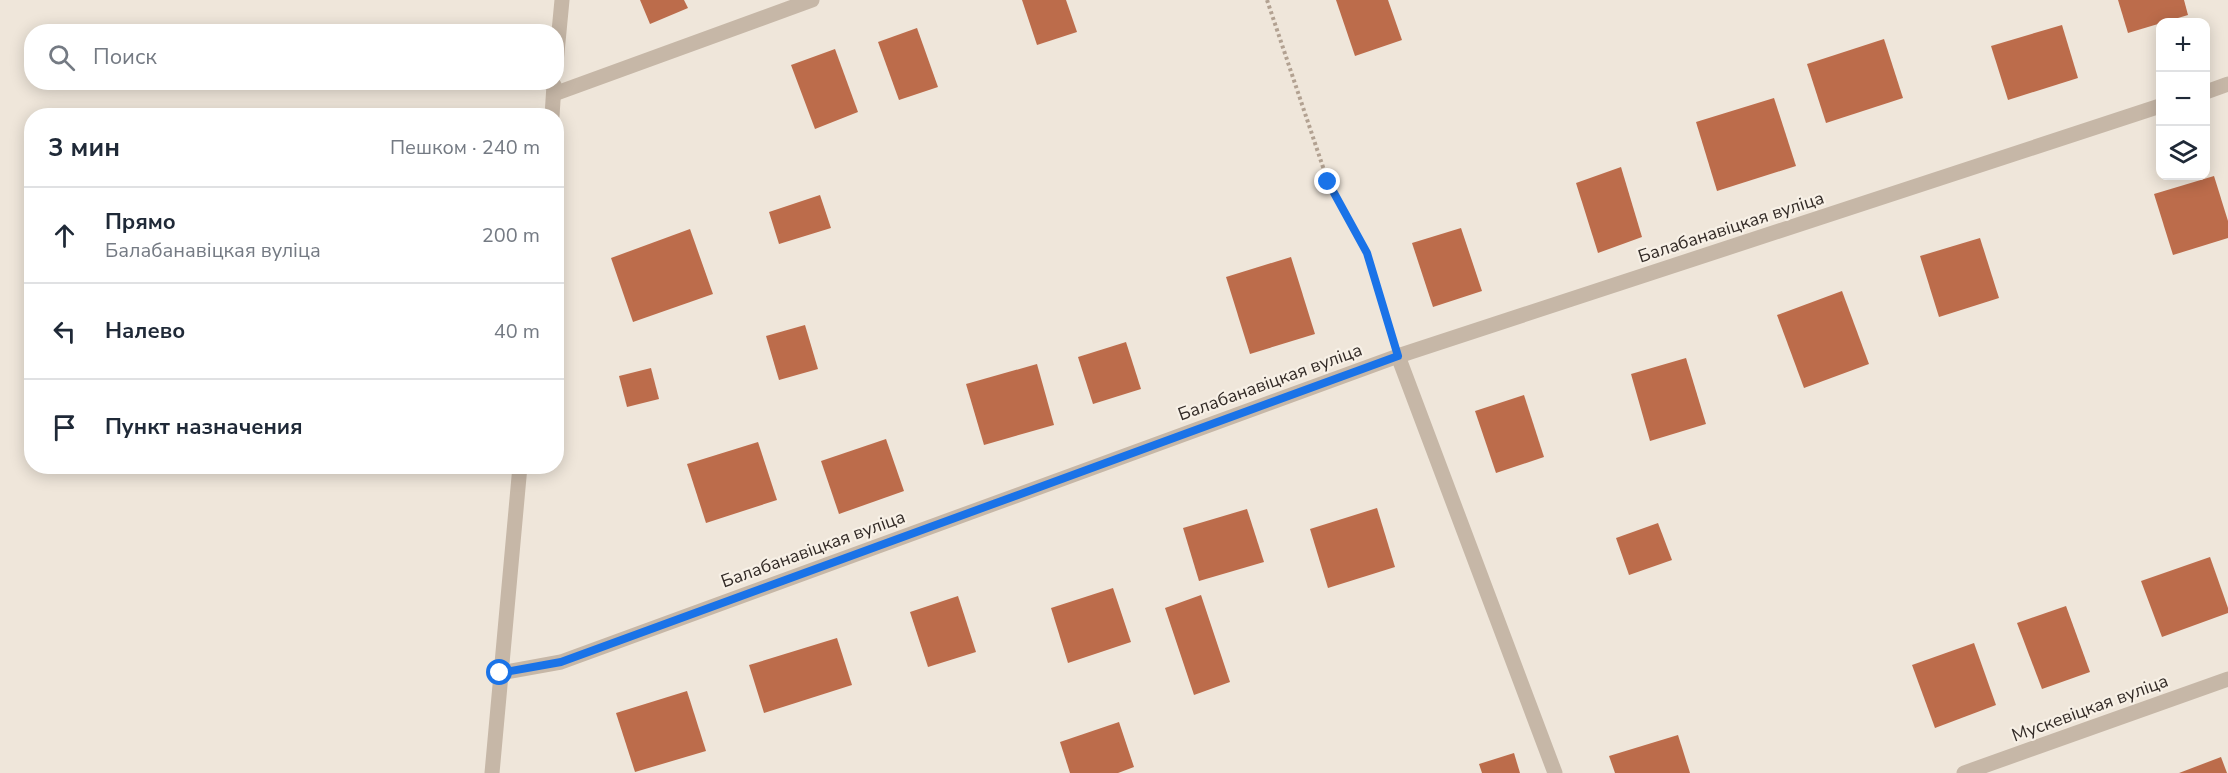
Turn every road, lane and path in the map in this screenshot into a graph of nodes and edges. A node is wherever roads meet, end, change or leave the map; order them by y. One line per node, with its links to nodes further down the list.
1 (562, 0): 4 (street)
2 (812, 0): 6 (street)
3 (1266, 0): 11 (path)
4 (560, 24)
5 (2228, 84): 8 (street)
6 (564, 85)
7 (554, 90): 10 (street)
8 (2210, 90)
9 (2156, 107): 11 (street, Балабанавіцкая вуліца)
10 (553, 108)
11 (1398, 356): 13 (street, Балабанавіцкая вуліца); 16 (street)
12 (518, 474): 13 (street)
13 (500, 673): 15 (street)
14 (2228, 680): 17 (street, Мускевіцкая вуліца)
15 (492, 773)
16 (1555, 773)
17 (1964, 773)

